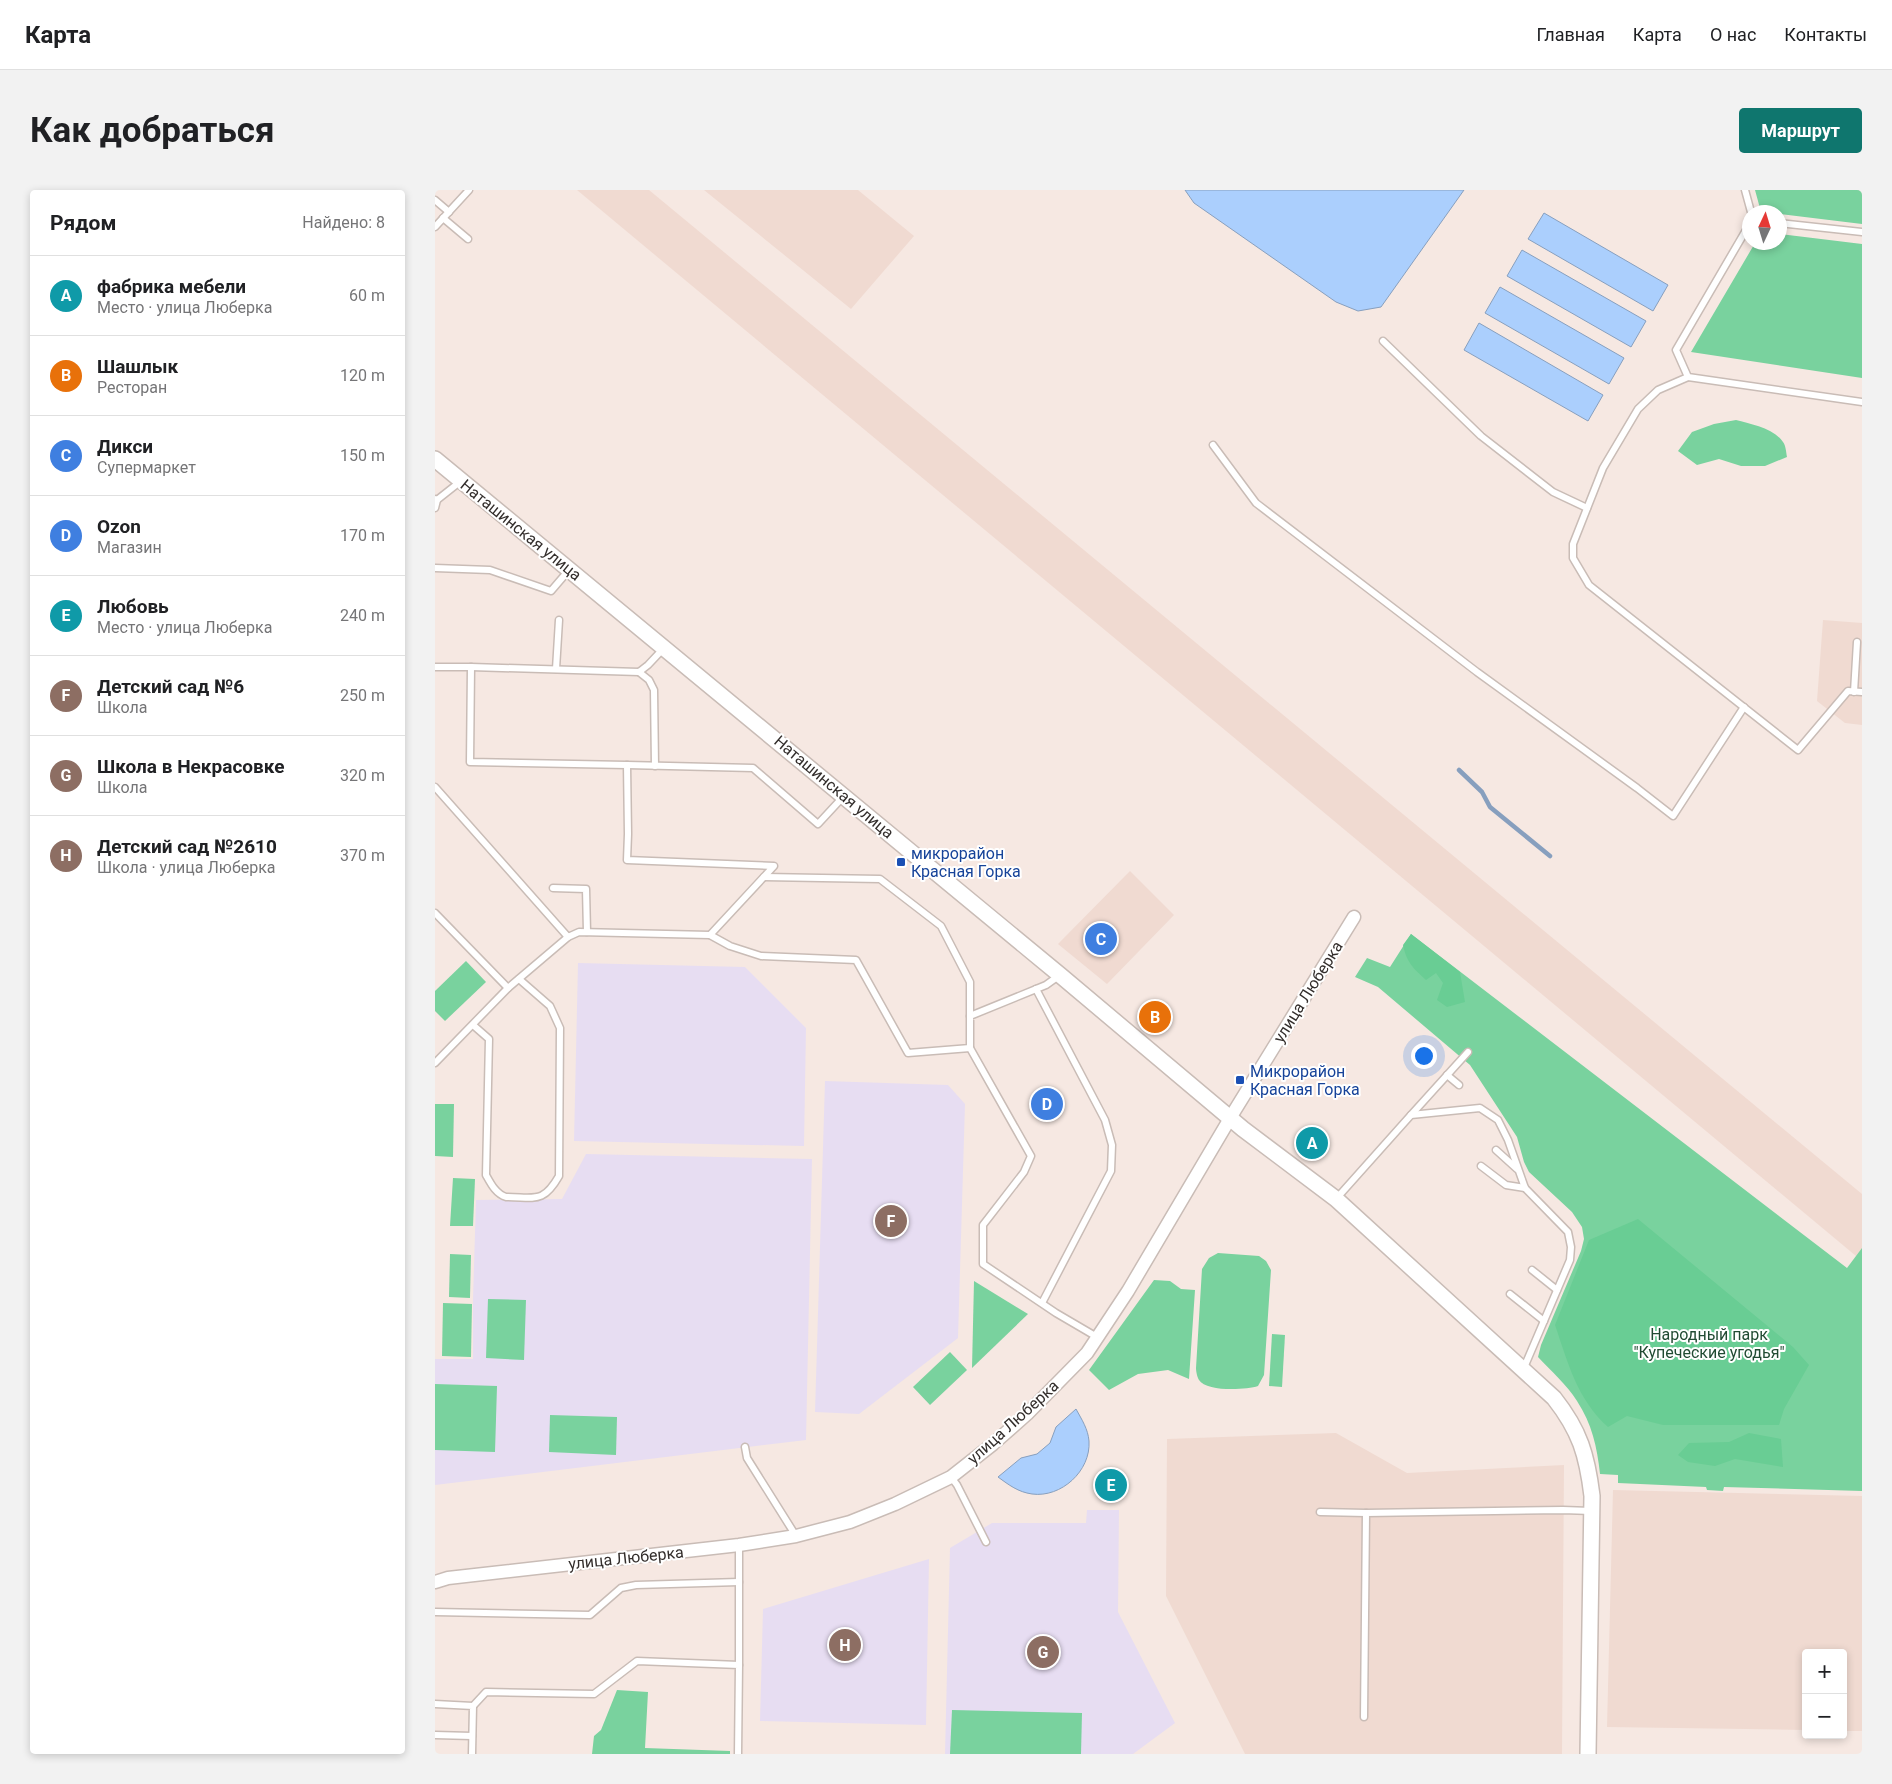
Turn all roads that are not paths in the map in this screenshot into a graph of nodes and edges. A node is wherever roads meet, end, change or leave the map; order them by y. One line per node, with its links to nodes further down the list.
1 (469, 190): 5 (lane)
2 (1745, 190): 4 (lane)
3 (435, 200): 5 (lane)
4 (1749, 205)
5 (449, 212): 6 (lane)
6 (443, 218): 8 (lane); 11 (lane)
7 (1787, 223): 9 (lane)
8 (435, 227)
9 (1862, 232)
10 (1742, 237): 13 (lane)
11 (468, 238)
12 (1383, 340): 20 (lane)
13 (1688, 377): 14 (lane); 20 (lane)
14 (1862, 402)
15 (1213, 445): 32 (lane)
16 (435, 459): 17 (street, Наташинская улица)
17 (461, 481): 18 (lane); 22 (street, Наташинская улица)
18 (436, 499): 19 (lane)
19 (435, 508)
20 (1587, 508): 32 (lane)
21 (435, 568): 22 (lane)
22 (569, 570): 25 (street, Наташинская улица)
23 (559, 620): 28 (lane)
24 (1857, 642): 30 (lane)
25 (665, 647): 29 (lane); 36 (street, Наташинская улица)
26 (471, 666): 27 (lane); 28 (lane); 33 (lane)
27 (435, 667)
28 (556, 669): 29 (lane)
29 (639, 672): 34 (lane)
30 (1854, 692): 31 (lane); 32 (lane)
31 (1862, 692)
32 (1744, 707)
33 (627, 765): 34 (lane); 37 (lane)
34 (655, 766): 36 (lane)
35 (435, 787): 43 (lane)
36 (844, 796): 44 (street, Наташинская улица)
37 (764, 877): 42 (lane); 48 (lane)
38 (553, 888): 41 (lane)
39 (435, 913): 46 (lane)
40 (1354, 917): 56 (street, улица Люберка)
41 (587, 932): 42 (lane); 43 (lane)
42 (710, 935): 50 (lane)
43 (568, 938): 45 (lane)
44 (1060, 975): 47 (lane); 56 (street, Наташинская улица)
45 (519, 979): 46 (lane); 49 (lane)
46 (509, 988): 49 (lane)
47 (1036, 989): 48 (lane); 65 (lane)
48 (970, 1016): 50 (lane)
49 (473, 1025): 52 (lane)
50 (970, 1048): 65 (lane)
51 (1468, 1052): 53 (lane)
52 (435, 1063)
53 (1447, 1075): 54 (lane); 55 (lane)
54 (1459, 1085)
55 (1411, 1115): 59 (lane); 61 (lane)
56 (1230, 1118): 61 (street, Наташинская улица); 67 (street, улица Люберка)
57 (1496, 1150): 59 (lane)
58 (1481, 1166): 60 (lane)
59 (1519, 1170): 60 (lane)
60 (1525, 1188): 63 (lane)
61 (1336, 1199): 68 (street, Наташинская улица)
62 (1531, 1270): 63 (lane)
63 (1557, 1290): 66 (lane)
64 (1510, 1294): 66 (lane)
65 (1042, 1303): 67 (lane)
66 (1543, 1321): 68 (lane)
67 (1097, 1337): 70 (street, улица Люберка)
68 (1522, 1370): 71 (street, Наташинская улица)
69 (745, 1447): 74 (lane)
70 (951, 1477): 74 (street, улица Люберка); 75 (lane)
71 (1592, 1511): 73 (lane); 88 (street, Наташинская улица)
72 (1320, 1512): 73 (lane)
73 (1366, 1513): 83 (lane)
74 (797, 1536): 76 (street, улица Люберка)
75 (986, 1542)
76 (739, 1545): 77 (street, улица Люберка); 78 (lane)
77 (435, 1582)
78 (739, 1582): 79 (lane); 80 (lane)
79 (435, 1612)
80 (739, 1665): 82 (lane); 87 (lane)
81 (435, 1704): 82 (lane)
82 (473, 1706): 85 (lane)
83 (1364, 1717)
84 (435, 1735): 85 (lane)
85 (472, 1736): 86 (lane)
86 (472, 1754)
87 (738, 1754)
88 (1589, 1754)

